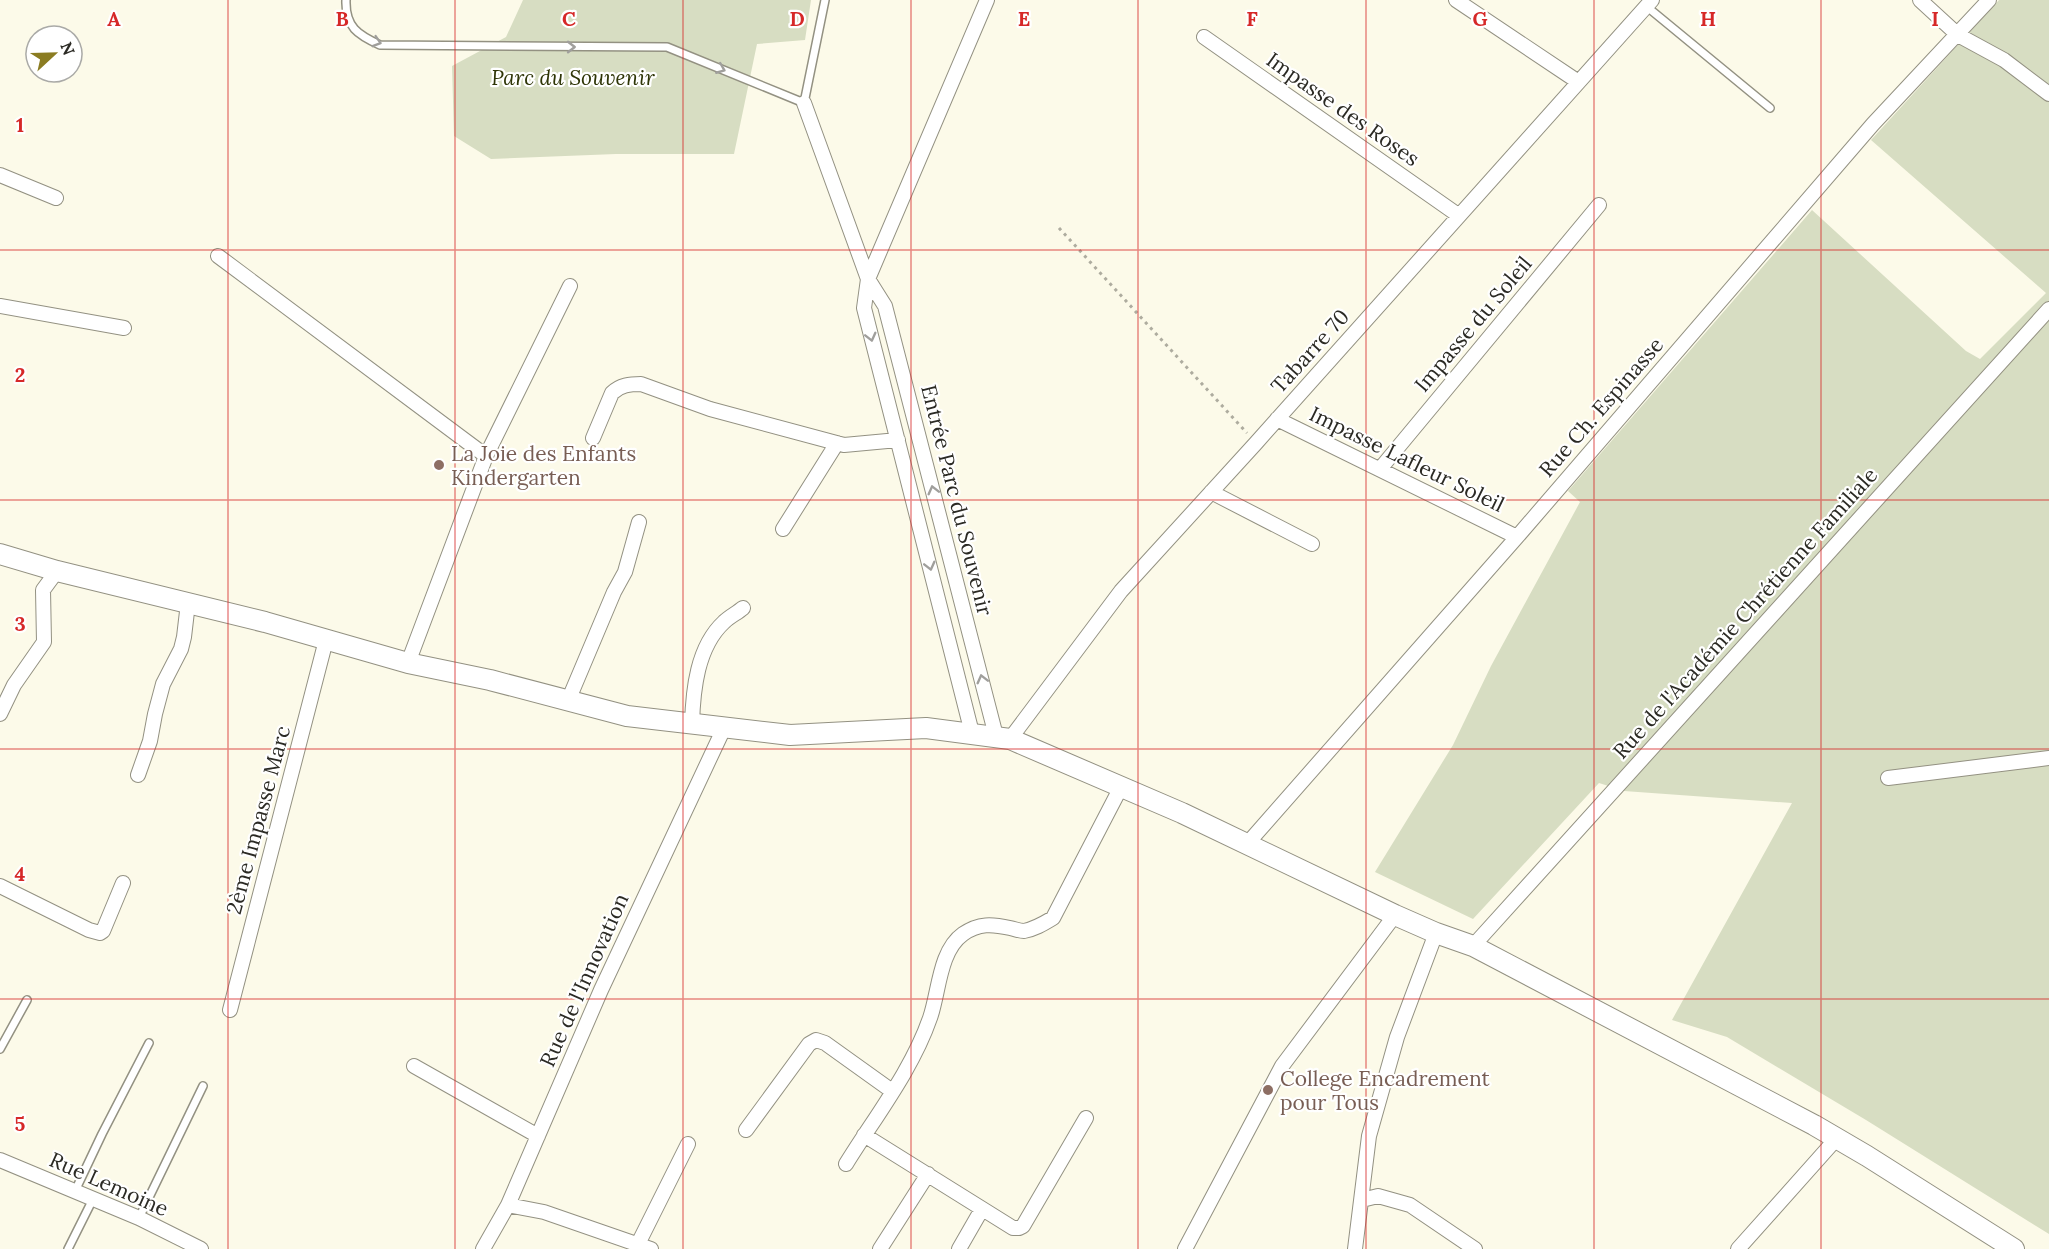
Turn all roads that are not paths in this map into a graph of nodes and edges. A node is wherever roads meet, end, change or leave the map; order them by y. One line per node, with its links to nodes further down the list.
1 (346, 0): 12 (lane, one-way to 12)
2 (825, 0): 12 (lane)
3 (987, 0): 19 (street)
4 (1456, 0): 10 (street)
5 (1920, 0): 8 (street)
6 (1989, 0): 8 (street, Rue Ch. Espinasse)
7 (1649, 3): 10 (street, Tabarre 70); 13 (lane)
8 (1958, 34): 11 (street); 33 (street, Rue Ch. Espinasse)
9 (1204, 37): 17 (street, Impasse des Roses)
10 (1577, 81): 17 (street, Tabarre 70)
11 (2049, 94)
12 (804, 103): 19 (street, Entrée Parc du Souvenir)
13 (1770, 108)
14 (0, 175): 15 (street)
15 (56, 198)
16 (1599, 205): 29 (street, Impasse du Soleil)
17 (1458, 215): 24 (street, Tabarre 70)
18 (218, 256): 28 (street)
19 (868, 279): 26 (street, Entrée Parc du Souvenir, one-way to 26); 46 (street, Entrée Parc du Souvenir, one-way to 19)
20 (570, 286): 28 (street)
21 (0, 306): 23 (street)
22 (2048, 310): 56 (street, Rue de l'Académie Chrétienne Familiale)
23 (124, 328)
24 (1277, 419): 29 (street, Impasse Lafleur Soleil); 30 (street, Tabarre 70)
25 (593, 438): 27 (street)
26 (898, 440): 27 (street); 45 (street, Entrée Parc du Souvenir, one-way to 45)
27 (837, 443): 32 (street)
28 (486, 456): 40 (street)
29 (1380, 469): 33 (street, Impasse Lafleur Soleil)
30 (1211, 492): 34 (street); 46 (street, Tabarre 70)
31 (639, 522): 41 (street)
32 (783, 529)
33 (1517, 537): 51 (street, Rue Ch. Espinasse)
34 (1312, 544)
35 (0, 554): 36 (main road)
36 (57, 571): 37 (main road); 42 (street)
37 (188, 603): 39 (main road); 48 (street)
38 (743, 608): 43 (street)
39 (326, 640): 40 (main road); 58 (street, 2ème Impasse Marc)
40 (408, 663): 41 (main road)
41 (568, 701): 43 (main road)
42 (0, 714)
43 (692, 724): 44 (main road)
44 (724, 728): 45 (main road); 67 (street, Rue de l'Innovation)
45 (972, 733): 46 (main road)
46 (1003, 737): 50 (main road)
47 (2049, 758): 49 (street)
48 (138, 775)
49 (1888, 778)
50 (1121, 787): 51 (main road); 63 (street)
51 (1247, 844): 54 (main road)
52 (123, 883): 53 (street)
53 (0, 886)
54 (1395, 915): 55 (main road); 85 (street)
55 (1436, 933): 56 (main road); 75 (street)
56 (1473, 946): 68 (main road)
57 (27, 1000): 60 (lane)
58 (230, 1010)
59 (149, 1043): 73 (lane)
60 (0, 1049)
61 (414, 1066): 67 (street)
62 (203, 1086): 78 (lane)
63 (892, 1091): 65 (street); 66 (street)
64 (1086, 1118): 77 (street)
65 (746, 1130)
66 (864, 1135): 71 (street); 72 (street)
67 (538, 1136): 76 (street, Rue de l'Innovation)
68 (1837, 1138): 88 (street); 89 (main road)
69 (688, 1144): 79 (street)
70 (0, 1160): 73 (street, Rue Lemoine)
71 (846, 1164)
72 (928, 1174): 77 (street); 83 (street)
73 (75, 1192): 74 (street, Rue Lemoine)
74 (93, 1199): 78 (street, Rue Lemoine); 80 (lane)
75 (1362, 1200): 86 (street); 87 (street)
76 (508, 1205): 79 (street); 82 (street, Rue de l'Innovation)
77 (982, 1209): 84 (street)
78 (139, 1218): 81 (street, Rue Lemoine)
79 (645, 1246)
80 (68, 1249)
81 (201, 1249)
82 (483, 1249)
83 (880, 1249)
84 (959, 1249)
85 (1185, 1249)
86 (1355, 1249)
87 (1475, 1249)
88 (1738, 1249)
89 (2014, 1249)

